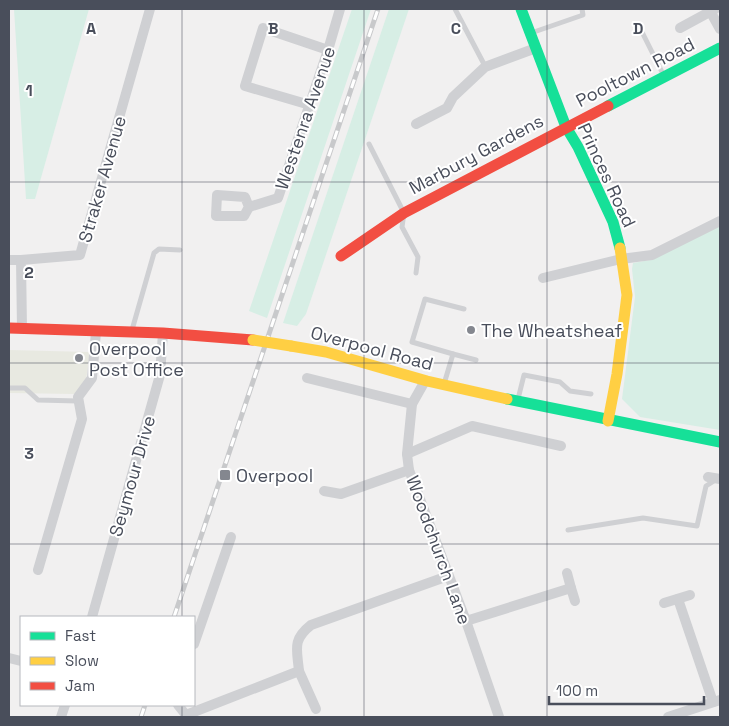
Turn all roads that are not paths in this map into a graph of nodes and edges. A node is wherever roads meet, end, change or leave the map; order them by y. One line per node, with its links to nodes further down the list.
1 (150, 9): 27 (street, Straker Avenue)
2 (340, 9): 13 (street, Westenra Avenue)
3 (455, 9): 14 (lane)
4 (521, 9): 10 (street, Princes Road)
5 (582, 9): 10 (lane)
6 (712, 9): 8 (street); 9 (street)
7 (639, 26): 15 (lane)
8 (680, 28)
9 (720, 29)
10 (531, 34): 11 (street, Princes Road)
11 (536, 48): 14 (street); 18 (street, Princes Road)
12 (720, 48): 15 (street, Pooltown Road)
13 (328, 50): 16 (street, Westenra Avenue); 16 (street)
14 (486, 67): 17 (street)
15 (664, 76): 18 (street, Pooltown Road)
16 (310, 105): 20 (street, Westenra Avenue)
17 (416, 124)
18 (566, 127): 21 (street, Marbury Gardens); 25 (street, Princes Road)
19 (369, 144): 21 (lane)
20 (249, 207)
21 (404, 212): 24 (street, Marbury Gardens); 28 (lane)
22 (720, 221): 25 (street)
23 (180, 250): 34 (lane)
24 (341, 256)
25 (621, 259): 29 (street); 46 (street, Princes Road)
26 (9, 260): 27 (street)
27 (20, 260): 32 (street)
28 (416, 273)
29 (543, 278)
30 (464, 309): 36 (lane)
31 (9, 328): 32 (street, Overpool Road)
32 (22, 329): 33 (street, Overpool Road)
33 (96, 332): 34 (street, Overpool Road); 43 (street)
34 (131, 332): 35 (street, Overpool Road)
35 (162, 333): 39 (street, Overpool Road, bridge); 63 (street, Seymour Drive)
36 (453, 354): 37 (lane); 40 (lane)
37 (476, 360)
38 (307, 378): 45 (street)
39 (425, 380): 40 (street, Overpool Road); 45 (street, Woodchurch Lane)
40 (443, 385): 44 (street, Overpool Road)
41 (9, 388): 43 (lane)
42 (591, 394): 44 (lane)
43 (79, 401): 55 (street)
44 (517, 401): 46 (street, Overpool Road)
45 (412, 404): 49 (street, Woodchurch Lane)
46 (608, 421): 47 (street, Overpool Road)
47 (720, 442)
48 (561, 446): 49 (street)
49 (407, 454): 50 (street, Woodchurch Lane)
50 (408, 470): 52 (street); 57 (street, Woodchurch Lane)
51 (715, 478): 53 (lane)
52 (324, 491)
53 (568, 530)
54 (230, 537): 65 (street)
55 (38, 570)
56 (567, 573): 58 (street)
57 (448, 576): 64 (street, Woodchurch Lane); 66 (street)
58 (571, 588): 61 (street); 64 (street)
59 (690, 595): 60 (street)
60 (678, 598): 62 (street); 67 (street)
61 (575, 601)
62 (664, 603)
63 (92, 616)
64 (466, 621): 70 (street, Woodchurch Lane)
65 (195, 641)
66 (299, 672): 68 (street); 69 (street)
67 (717, 701): 71 (street)
68 (316, 709)
69 (185, 716)
70 (499, 717)
71 (668, 717)

